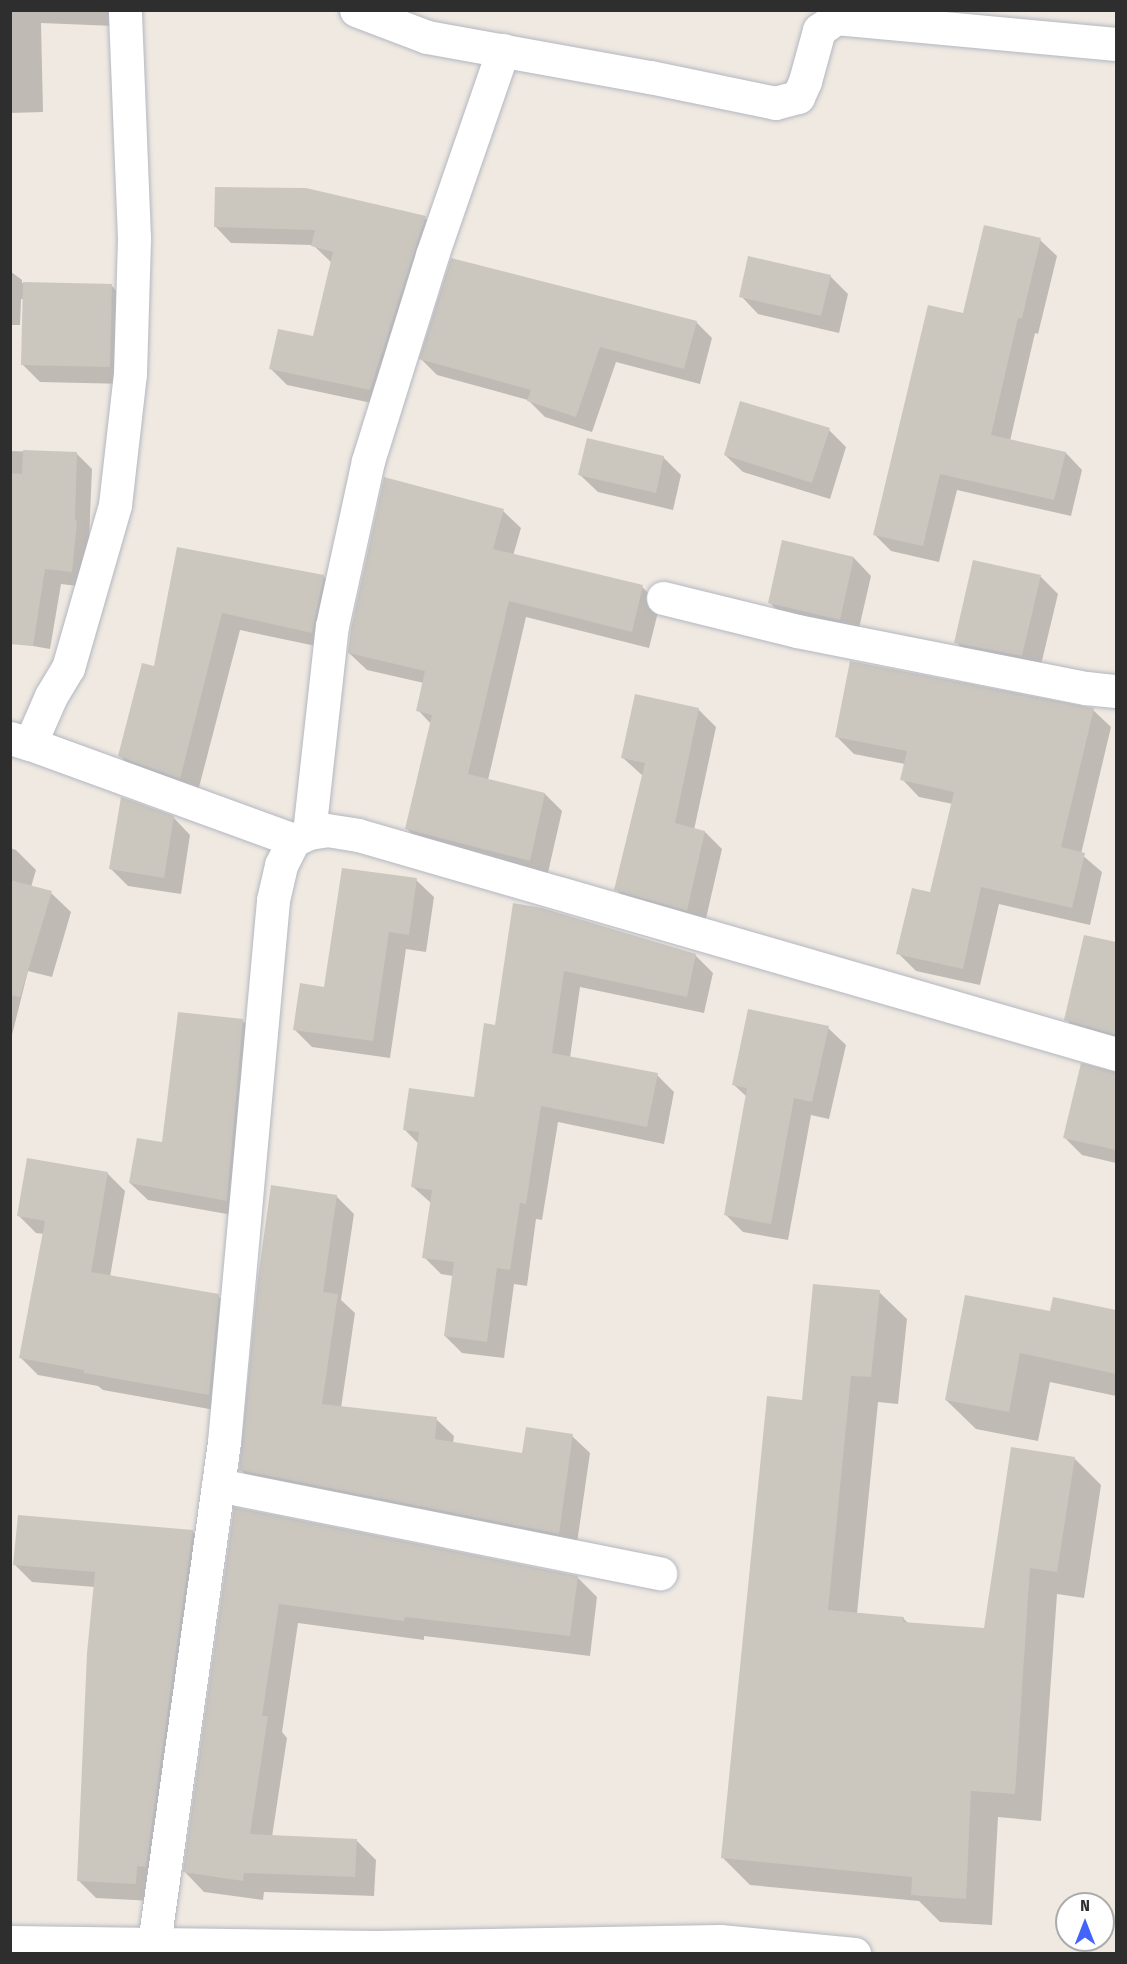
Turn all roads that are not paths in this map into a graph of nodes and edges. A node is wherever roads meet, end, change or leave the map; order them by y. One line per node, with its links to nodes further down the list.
1 (125, 10): 7 (street)
2 (356, 10): 4 (street)
3 (1116, 44): 4 (street)
4 (503, 50): 8 (street)
5 (663, 598): 6 (street)
6 (1116, 692)
7 (20, 741): 8 (street)
8 (301, 837): 9 (street); 10 (street)
9 (1116, 1054)
10 (218, 1485): 11 (street); 13 (street)
11 (660, 1573)
12 (10, 1942): 13 (street)
13 (154, 1944): 14 (street)
14 (624, 1948): 15 (street)
15 (854, 1953)

